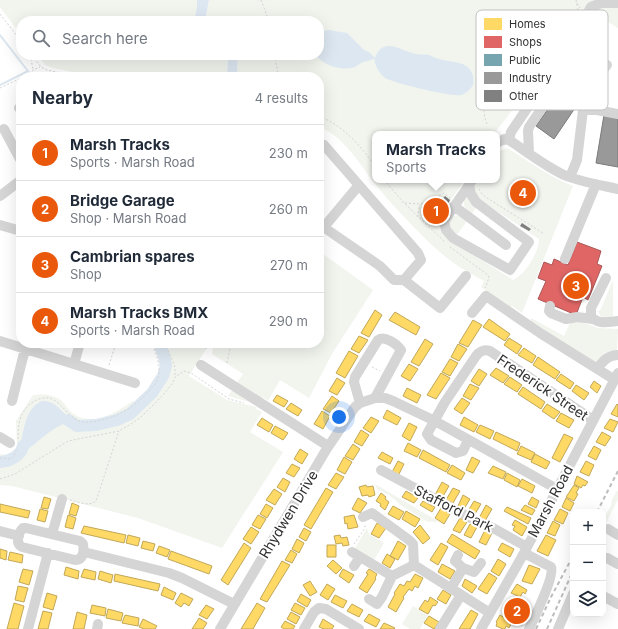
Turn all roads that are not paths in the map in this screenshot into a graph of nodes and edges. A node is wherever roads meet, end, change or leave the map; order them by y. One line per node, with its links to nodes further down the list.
1 (618, 3): 2 (street)
2 (589, 10)
3 (526, 110): 7 (street)
4 (541, 110): 11 (street)
5 (618, 114): 12 (street)
6 (4, 129): 10 (street)
7 (509, 140): 8 (street); 11 (street)
8 (500, 141)
9 (324, 145): 16 (street)
10 (16, 152)
11 (529, 153): 12 (street)
12 (570, 177): 15 (street)
13 (16, 183): 18 (street)
14 (473, 184): 19 (street); 19 (street)
15 (596, 184): 17 (street); 25 (street)
16 (359, 185): 20 (street); 28 (street)
17 (618, 189)
18 (1, 192)
19 (452, 202): 24 (street)
20 (324, 224)
21 (0, 225): 23 (street)
22 (324, 227): 28 (street)
23 (16, 230)
24 (506, 245)
25 (565, 259)
26 (466, 276): 28 (street)
27 (606, 278): 31 (street)
28 (404, 280)
29 (550, 306): 31 (street)
30 (472, 313): 41 (street)
31 (593, 319): 32 (street)
32 (618, 321)
33 (0, 341): 34 (street)
34 (16, 346)
35 (22, 348): 37 (street)
36 (79, 348): 39 (street)
37 (25, 349): 39 (street); 45 (street)
38 (618, 355): 41 (street)
39 (74, 364): 43 (street)
40 (201, 365): 52 (street)
41 (597, 369): 42 (street)
42 (617, 377): 47 (street, Marsh Road)
43 (135, 383)
44 (375, 398): 46 (street); 46 (street); 48 (street)
45 (12, 401)
46 (360, 403): 52 (street, Rhydwen Drive)
47 (593, 420): 48 (street, Frederick Street); 54 (street, Marsh Road)
48 (434, 421): 50 (street); 50 (street)
49 (0, 438): 51 (street)
50 (468, 440): 54 (street)
51 (15, 444)
52 (328, 446): 77 (street, Rhydwen Drive)
53 (381, 470): 62 (street, Stafford Park)
54 (557, 489): 62 (street, Marsh Road)
55 (62, 499): 59 (street)
56 (368, 513): 69 (street)
57 (608, 529): 60 (street)
58 (0, 531): 61 (street)
59 (52, 534): 61 (street); 63 (street)
60 (618, 534)
61 (19, 536): 64 (street)
62 (525, 550): 80 (street, Marsh Road); 87 (street, Stafford Park)
63 (84, 552): 64 (street); 77 (street)
64 (48, 553): 82 (street)
65 (458, 555): 71 (street)
66 (607, 558): 68 (street)
67 (481, 562): 71 (street)
68 (618, 564)
69 (414, 565): 72 (street); 73 (street)
70 (354, 566): 72 (street)
71 (463, 568): 73 (street)
72 (392, 576): 78 (street)
73 (451, 588): 74 (street)
74 (461, 595): 80 (street); 86 (street)
75 (606, 598): 79 (street)
76 (570, 601): 88 (street)
77 (234, 604): 83 (street, Rhydwen Drive)
78 (377, 604)
79 (618, 604)
80 (490, 613): 81 (street, Marsh Road)
81 (484, 628)
82 (28, 629)
83 (220, 629)
84 (304, 629): 85 (street)
85 (359, 629)
86 (440, 629)
87 (529, 629)
88 (558, 629)

